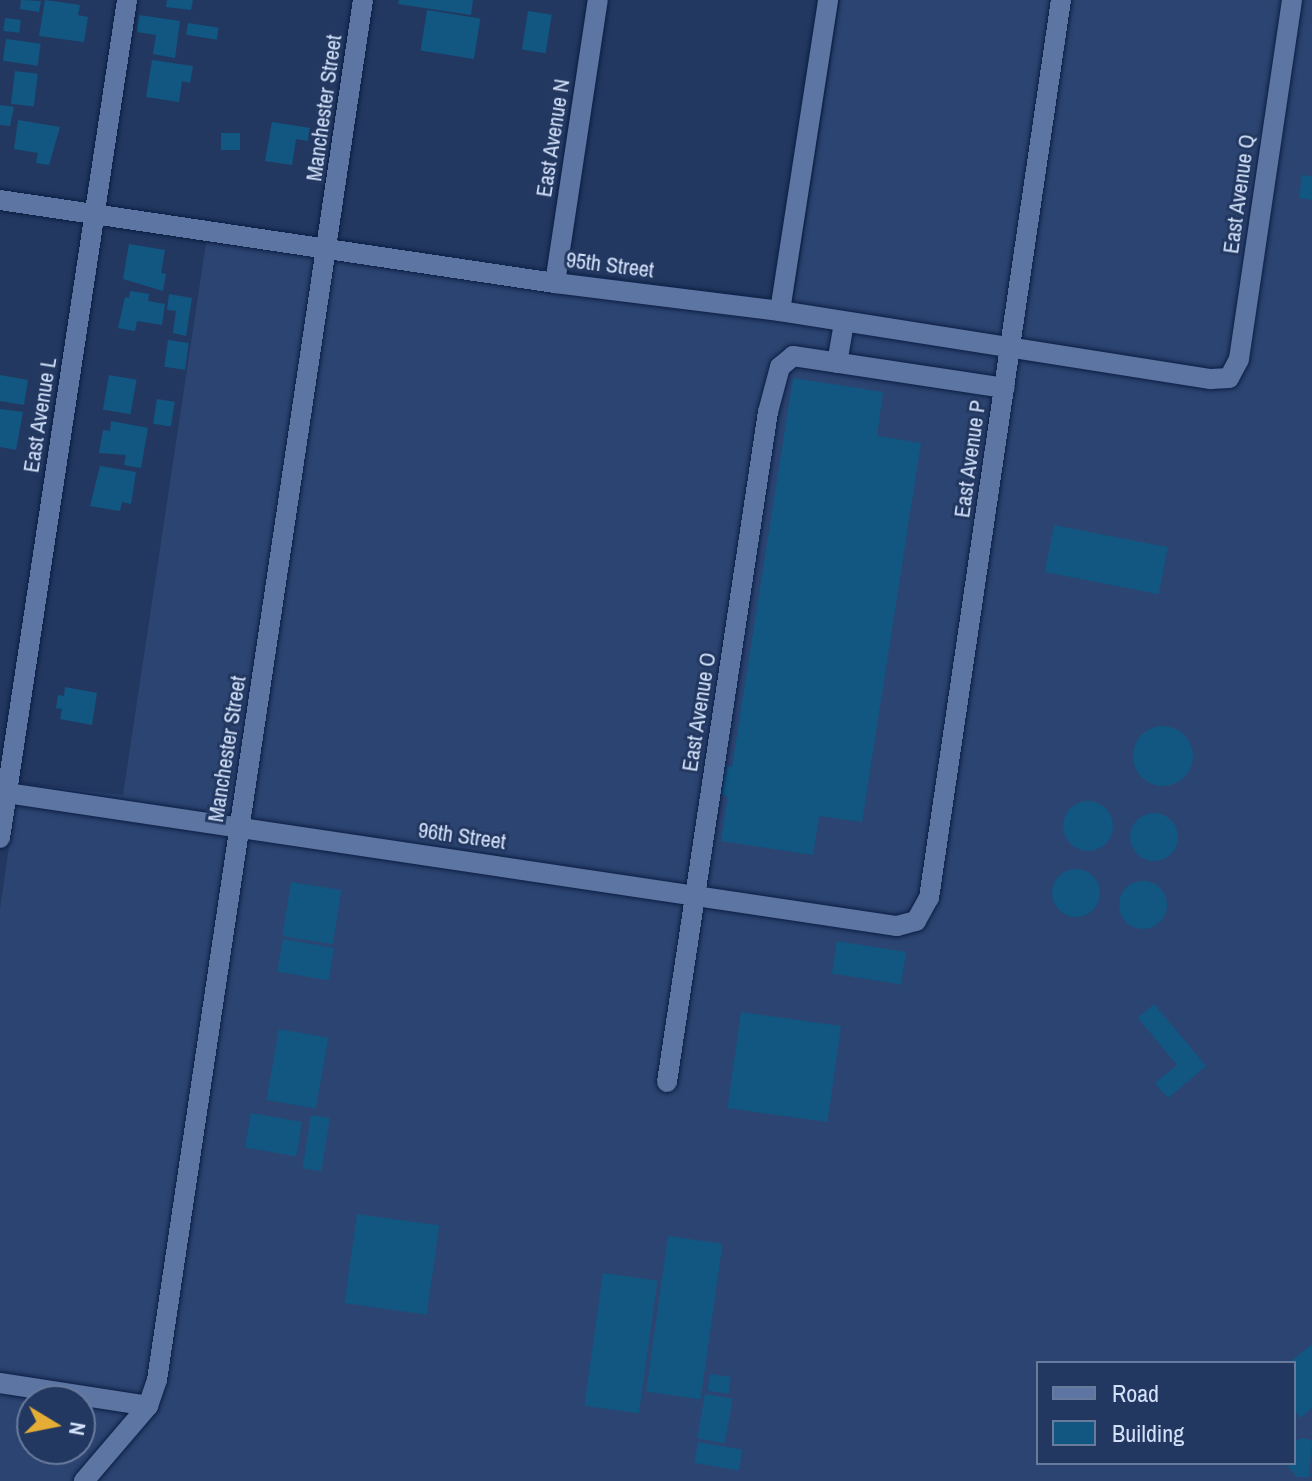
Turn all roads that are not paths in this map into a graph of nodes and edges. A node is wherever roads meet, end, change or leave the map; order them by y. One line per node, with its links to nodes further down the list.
1 (127, 0): 8 (street, East Avenue L)
2 (363, 0): 9 (street, Manchester Street)
3 (598, 0): 10 (street, East Avenue N)
4 (828, 0): 11 (street)
5 (1061, 0): 13 (street, East Avenue P)
6 (1292, 0): 15 (street, East Avenue Q)
7 (0, 200): 8 (street, 95th Street)
8 (94, 215): 9 (street, 95th Street); 17 (street, East Avenue L)
9 (329, 249): 10 (street, 95th Street); 18 (street, Manchester Street)
10 (555, 283): 11 (street, 95th Street)
11 (780, 311): 12 (street, 95th Street)
12 (844, 323): 13 (street, 95th Street); 14 (street)
13 (1010, 350): 15 (street, 95th Street); 16 (street, East Avenue P)
14 (837, 363): 16 (street); 20 (street, East Avenue O)
15 (1214, 379)
16 (1005, 388): 21 (street, East Avenue P)
17 (4, 793): 18 (street, 96th Street); 19 (street, East Avenue L)
18 (238, 828): 20 (street, 96th Street); 24 (street, Manchester Street)
19 (0, 838)
20 (696, 894): 21 (street, 96th Street); 22 (street, East Avenue O)
21 (916, 921)
22 (667, 1082)
23 (0, 1383): 24 (street)
24 (148, 1406): 25 (street, Manchester Street)
25 (84, 1481)

